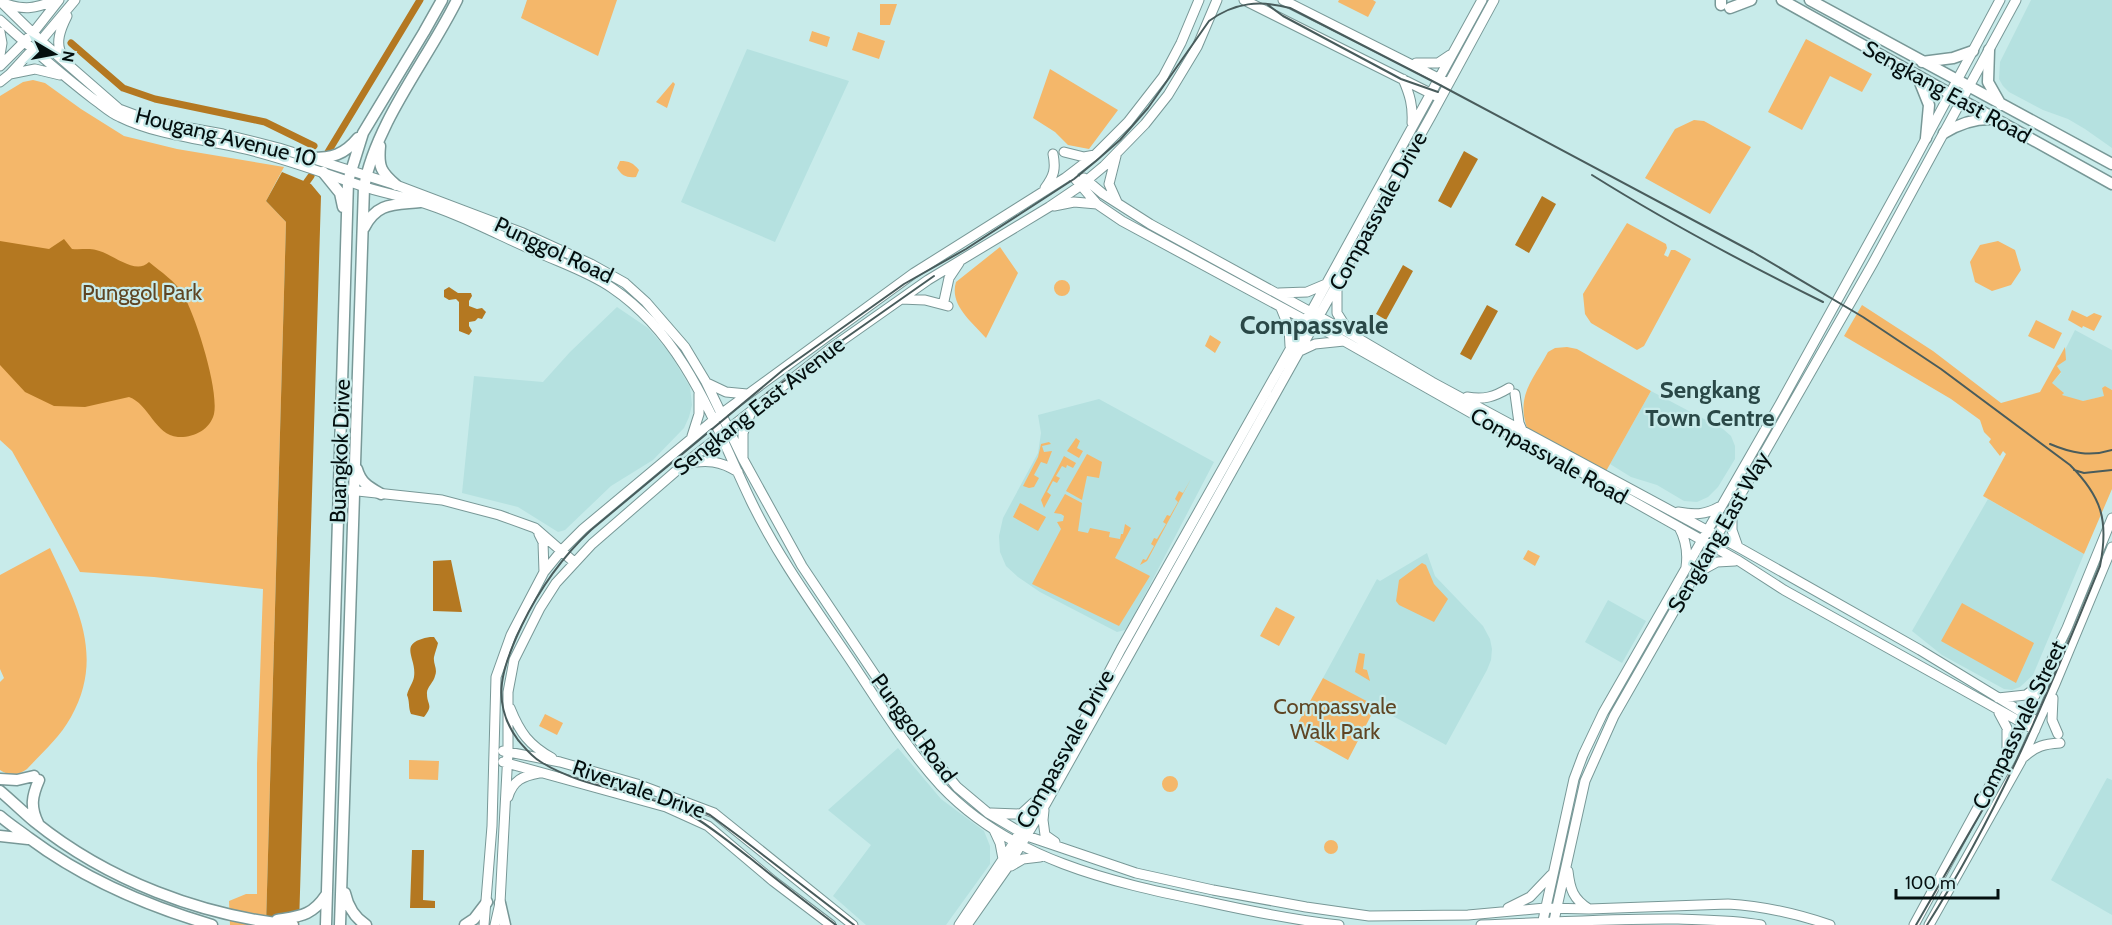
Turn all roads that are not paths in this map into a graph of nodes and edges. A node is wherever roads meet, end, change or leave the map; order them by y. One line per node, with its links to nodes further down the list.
1 (58, 0): 14 (main road); 20 (main road)
2 (442, 0): 49 (main road, Buangkok Drive)
3 (457, 0): 48 (main road, Buangkok Drive)
4 (1217, 0): 55 (main road, Sengkang East Avenue)
5 (1244, 0): 36 (main road)
6 (1283, 0): 30 (main road)
7 (1482, 0): 26 (main road, Compassvale Drive)
8 (1494, 0): 39 (main road, Compassvale Drive)
9 (1751, 0): 17 (main road)
10 (1782, 0): 33 (main road, Sengkang East Road)
11 (1810, 0): 28 (main road, Sengkang East Road)
12 (2000, 0): 25 (main road, Sengkang East Way)
13 (2016, 0): 24 (main road, Sengkang East Way)
14 (1, 1): 20 (main road, Hougang Avenue 10)
15 (73, 2): 21 (main road); 29 (main road)
16 (1198, 2): 54 (main road, Sengkang East Avenue)
17 (1724, 4)
18 (0, 20): 22 (main road, Hougang Avenue 10)
19 (0, 32): 27 (main road)
20 (33, 33): 21 (main road, Hougang Avenue 10); 22 (main road)
21 (41, 40): 23 (main road); 29 (main road, Hougang Avenue 10)
22 (24, 42): 23 (main road, Hougang Avenue 10); 31 (main road)
23 (33, 50): 32 (main road); 34 (main road, Hougang Avenue 10)
24 (1989, 50): 40 (main road, Sengkang East Way); 45 (main road)
25 (1973, 51): 28 (main road); 37 (main road, Sengkang East Way)
26 (1452, 54): 30 (main road); 35 (main road, Compassvale Drive)
27 (0, 55)
28 (1922, 62): 37 (main road, Sengkang East Road)
29 (67, 63): 56 (main road, Hougang Avenue 10)
30 (1411, 63): 35 (main road)
31 (0, 66)
32 (10, 74): 34 (main road); 38 (main road)
33 (1917, 75): 42 (main road, Sengkang East Road); 51 (main road)
34 (63, 76): 58 (main road, Hougang Avenue 10)
35 (1439, 78): 39 (main road); 41 (main road, Compassvale Drive)
36 (1403, 79): 41 (main road); 47 (main road)
37 (1957, 81): 40 (main road, Sengkang East Road); 42 (main road, Sengkang East Way)
38 (0, 82)
39 (1449, 83): 43 (main road, Compassvale Drive)
40 (1969, 87): 44 (main road, Sengkang East Way); 45 (main road, Sengkang East Road)
41 (1430, 93): 43 (main road); 47 (main road, Compassvale Drive)
42 (1950, 94): 44 (main road, Sengkang East Road); 51 (main road, Sengkang East Way)
43 (1440, 99): 74 (main road, Compassvale Drive)
44 (1962, 100): 46 (main road, Sengkang East Road); 50 (main road, Sengkang East Way)
45 (2001, 105): 57 (main road, Sengkang East Road)
46 (1997, 119): 50 (main road); 63 (main road, Sengkang East Road)
47 (1411, 128): 73 (main road, Compassvale Drive)
48 (383, 131): 61 (main road, Buangkok Drive); 64 (main road)
49 (363, 133): 56 (main road); 60 (main road, Buangkok Drive)
50 (1944, 133): 100 (main road, Sengkang East Way)
51 (1926, 138): 98 (main road, Sengkang East Way)
52 (1064, 152): 54 (main road)
53 (1053, 154): 65 (main road)
54 (1095, 155): 59 (main road, Sengkang East Avenue)
55 (1117, 155): 62 (main road, Sengkang East Avenue); 68 (main road)
56 (311, 158): 60 (main road, Hougang Avenue 10)
57 (2112, 164)
58 (323, 172): 60 (main road, Hougang Avenue 10); 70 (main road)
59 (1074, 172): 62 (main road, Compassvale Road); 65 (main road, Sengkang East Avenue)
60 (349, 176): 61 (main road, Punggol Road); 70 (main road, Buangkok Drive)
61 (365, 181): 64 (main road, Punggol Road); 66 (main road, Punggol Road); 71 (main road, Buangkok Drive)
62 (1084, 184): 67 (main road, Compassvale Road); 68 (main road, Compassvale Road); 69 (main road, Sengkang East Avenue)
63 (2112, 184)
64 (396, 185): 82 (main road, Punggol Road)
65 (1042, 193): 84 (main road, Sengkang East Avenue)
66 (420, 202): 71 (main road); 83 (main road, Punggol Road)
67 (1097, 204): 69 (main road); 77 (main road, Compassvale Road)
68 (1120, 206): 75 (main road, Compassvale Road)
69 (1048, 207): 72 (main road, Sengkang East Avenue)
70 (346, 222): 95 (main road, Buangkok Drive)
71 (362, 233): 92 (main road, Buangkok Drive)
72 (962, 259): 76 (main road, Sengkang East Avenue); 76 (main road)
73 (1326, 284): 75 (main road); 78 (main road, Compassvale Drive)
74 (1337, 284): 78 (main road, Compassvale Drive); 79 (main road)
75 (1276, 293): 78 (main road, Compassvale Road)
76 (900, 298): 86 (main road, Sengkang East Avenue)
77 (1281, 308): 78 (main road, Compassvale Road); 81 (main road)
78 (1312, 318): 79 (main road, Compassvale Road); 80 (main road, Compassvale Road); 81 (main road, Compassvale Drive)
79 (1349, 333): 85 (main road, Compassvale Road)
80 (1344, 341): 81 (main road); 102 (main road, Compassvale Road)
81 (1294, 351): 130 (main road, Compassvale Drive)
82 (706, 382): 84 (main road); 87 (main road, Punggol Road)
83 (699, 392): 87 (main road, Punggol Road); 90 (main road)
84 (747, 394): 87 (main road, Sengkang East Avenue)
85 (1458, 395): 88 (main road, Compassvale Road); 88 (main road)
86 (753, 410): 89 (main road, Sengkang East Avenue); 91 (main road)
87 (717, 417): 89 (main road, Punggol Road); 90 (main road, Sengkang East Avenue)
88 (1522, 430): 99 (main road, Compassvale Road)
89 (724, 431): 91 (main road, Punggol Road); 93 (main road, Sengkang East Avenue); 94 (main road, Punggol Road)
90 (692, 439): 108 (main road, Sengkang East Avenue)
91 (743, 459): 132 (main road, Punggol Road)
92 (355, 463): 96 (main road, Buangkok Drive); 97 (main road)
93 (683, 465): 94 (main road); 110 (main road, Sengkang East Avenue)
94 (738, 472): 135 (main road, Punggol Road)
95 (339, 489): 96 (main road); 146 (main road, Buangkok Drive)
96 (354, 491): 97 (main road); 145 (main road, Buangkok Drive)
97 (381, 494): 103 (main road)
98 (1722, 506): 99 (main road); 104 (main road, Sengkang East Way)
99 (1668, 510): 104 (main road, Compassvale Road)
100 (1732, 510): 104 (main road, Sengkang East Way); 106 (main road)
101 (2112, 518): 114 (main road, Compassvale Street)
102 (1679, 527): 105 (main road, Compassvale Road); 112 (main road)
103 (536, 528): 108 (main road); 111 (main road)
104 (1712, 533): 105 (main road, Sengkang East Way); 106 (main road, Compassvale Road)
105 (1706, 543): 109 (main road, Compassvale Road); 112 (main road, Sengkang East Way)
106 (1738, 547): 115 (main road, Compassvale Road)
107 (2112, 547): 113 (main road, Compassvale Street)
108 (561, 550): 110 (main road); 111 (main road, Sengkang East Avenue)
109 (1739, 561): 112 (main road); 117 (main road, Compassvale Road)
110 (574, 562): 116 (main road, Sengkang East Avenue)
111 (544, 572): 120 (main road, Sengkang East Avenue)
112 (1689, 574): 143 (main road, Sengkang East Way); 144 (main road, Sengkang East Way)
113 (2055, 684): 119 (main road, Compassvale Street); 124 (main road)
114 (2040, 685): 115 (main road); 118 (main road, Compassvale Street)
115 (1997, 698): 118 (main road, Compassvale Road)
116 (508, 703): 121 (main road, Sengkang East Avenue); 126 (main road)
117 (1998, 711): 118 (main road, Compassvale Road); 122 (main road)
118 (2024, 719): 119 (main road, Compassvale Road); 122 (main road, Compassvale Street)
119 (2036, 726): 124 (main road, Compassvale Street)
120 (495, 749): 121 (main road, Rivervale Drive); 123 (main road, Sengkang East Avenue)
121 (508, 752): 125 (main road, Sengkang East Avenue); 126 (main road, Rivervale Drive)
122 (2006, 756): 175 (main road, Compassvale Street)
123 (494, 760): 125 (main road, Rivervale Drive); 147 (main road, Sengkang East Avenue)
124 (2021, 761): 176 (main road, Compassvale Street)
125 (507, 762): 127 (main road, Rivervale Drive); 131 (main road, Sengkang East Avenue)
126 (560, 762): 166 (main road, Rivervale Drive)
127 (541, 772): 131 (main road); 165 (main road, Rivervale Drive)
128 (0, 778): 134 (main road)
129 (0, 791): 134 (main road)
130 (1041, 802): 132 (main road); 136 (main road, Compassvale Drive); 140 (main road)
131 (505, 804): 148 (main road, Sengkang East Avenue)
132 (988, 813): 136 (main road, Punggol Road)
133 (0, 816): 138 (main road)
134 (39, 825): 153 (main road)
135 (992, 827): 139 (main road, Punggol Road); 142 (main road)
136 (1023, 834): 139 (main road, Compassvale Drive); 140 (main road, Punggol Road)
137 (0, 836): 138 (main road)
138 (32, 840): 156 (main road)
139 (1018, 844): 141 (main road, Punggol Road); 142 (main road, Compassvale Drive)
140 (1067, 850): 151 (main road, Punggol Road)
141 (1042, 856): 142 (main road); 169 (main road, Punggol Road)
142 (1005, 863): 167 (main road); 168 (main road)
143 (1567, 863): 150 (main road, Sengkang East Way); 152 (main road)
144 (1552, 873): 149 (main road, Sengkang East Way); 151 (main road)
145 (342, 884): 159 (main road, Buangkok Drive); 160 (main road)
146 (326, 895): 153 (main road); 158 (main road, Buangkok Drive)
147 (487, 902): 161 (main road); 162 (main road, Sengkang East Avenue)
148 (500, 903): 163 (main road, Sengkang East Avenue); 164 (main road)
149 (1545, 908): 150 (main road, Punggol Road); 151 (main road, Punggol Road); 155 (main road, Sengkang East Way)
150 (1556, 908): 152 (main road, Punggol Road); 154 (main road, Sengkang East Way)
151 (1500, 911)
152 (1588, 914): 154 (main road, Punggol Road); 172 (main road); 173 (main road, Punggol Road); 174 (main road, Punggol Road)
153 (271, 922): 157 (main road)
154 (1554, 923): 155 (main road, Punggol Road)
155 (1542, 924): 171 (main road, Punggol Road)
156 (212, 925)
157 (293, 925)
158 (326, 925)
159 (340, 925)
160 (366, 925)
161 (465, 925)
162 (484, 925)
163 (495, 925)
164 (505, 925)
165 (831, 925)
166 (853, 925)
167 (958, 925)
168 (967, 925)
169 (1339, 925)
170 (1481, 925): 171 (main road, Punggol Road)
171 (1502, 925)
172 (1577, 925)
173 (1761, 925)
174 (1830, 925)
175 (1914, 925)
176 (1929, 925)

